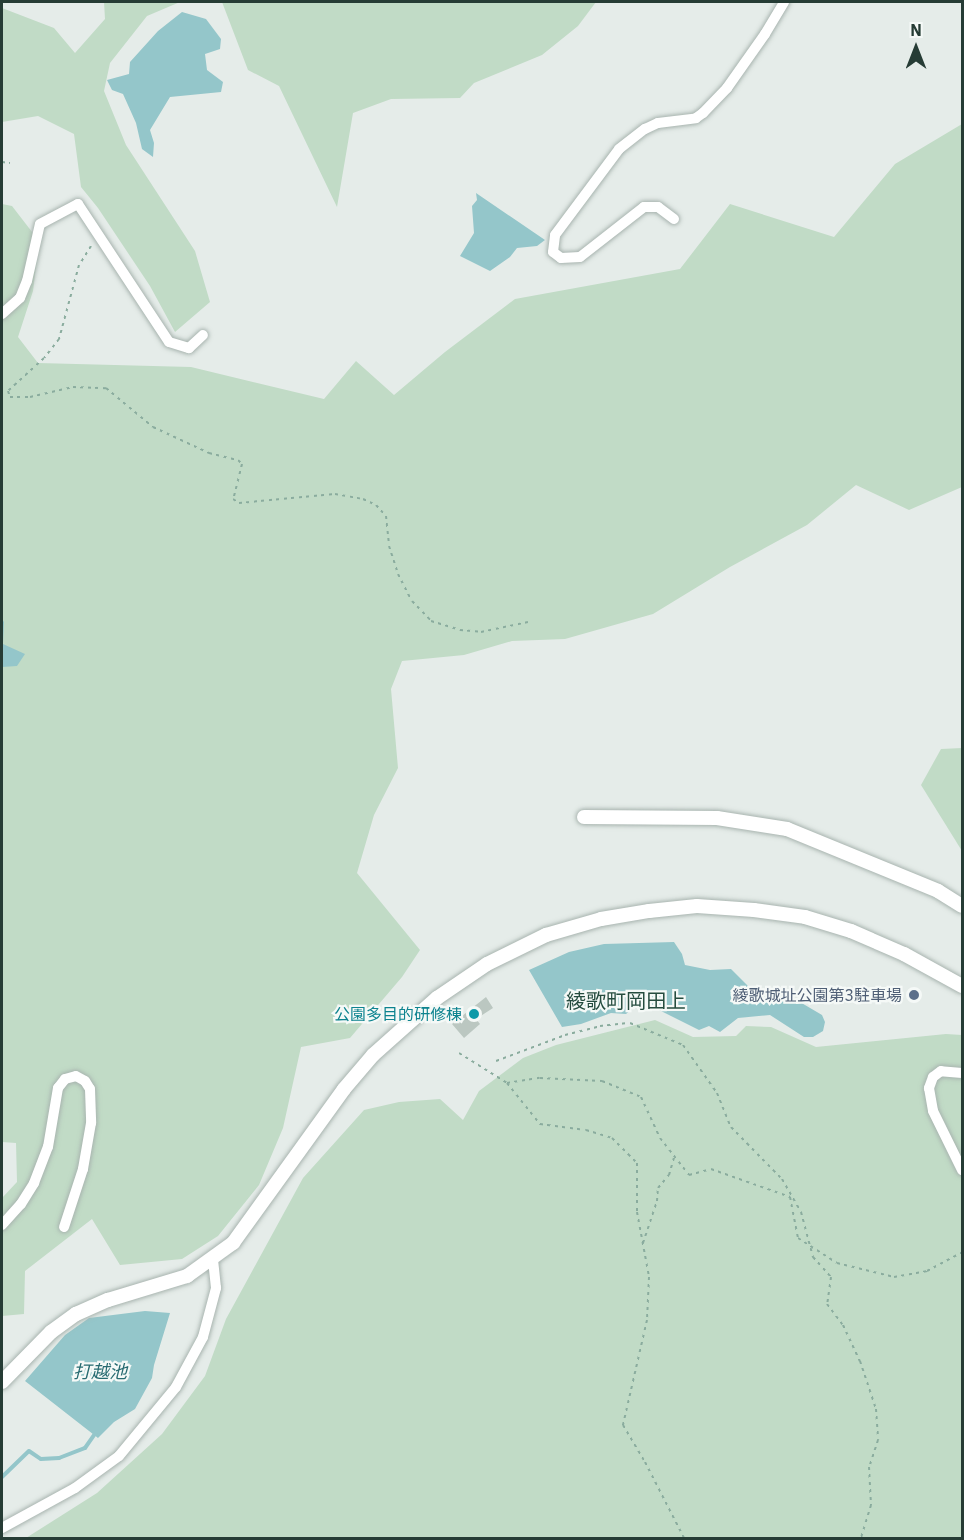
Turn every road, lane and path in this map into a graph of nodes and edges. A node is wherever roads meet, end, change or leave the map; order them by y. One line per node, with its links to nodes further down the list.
1 (784, 2): 4 (street)
2 (2, 162): 3 (path)
3 (10, 163)
4 (674, 219)
5 (98, 235): 6 (street); 7 (street); 8 (path)
6 (2, 314)
7 (203, 335)
8 (528, 622)
9 (584, 817): 10 (street)
10 (963, 906)
11 (962, 985): 23 (street)
12 (459, 1053): 15 (path)
13 (496, 1061): 21 (path)
14 (963, 1073): 17 (street)
15 (507, 1083): 16 (path); 20 (path)
16 (674, 1157): 20 (path); 21 (path)
17 (963, 1170)
18 (2, 1225): 19 (street)
19 (64, 1227)
20 (642, 1244): 26 (path)
21 (810, 1246): 22 (path); 27 (path)
22 (963, 1252)
23 (213, 1259): 24 (street); 25 (street)
24 (2, 1382)
25 (2, 1528)
26 (684, 1539)
27 (861, 1539)

